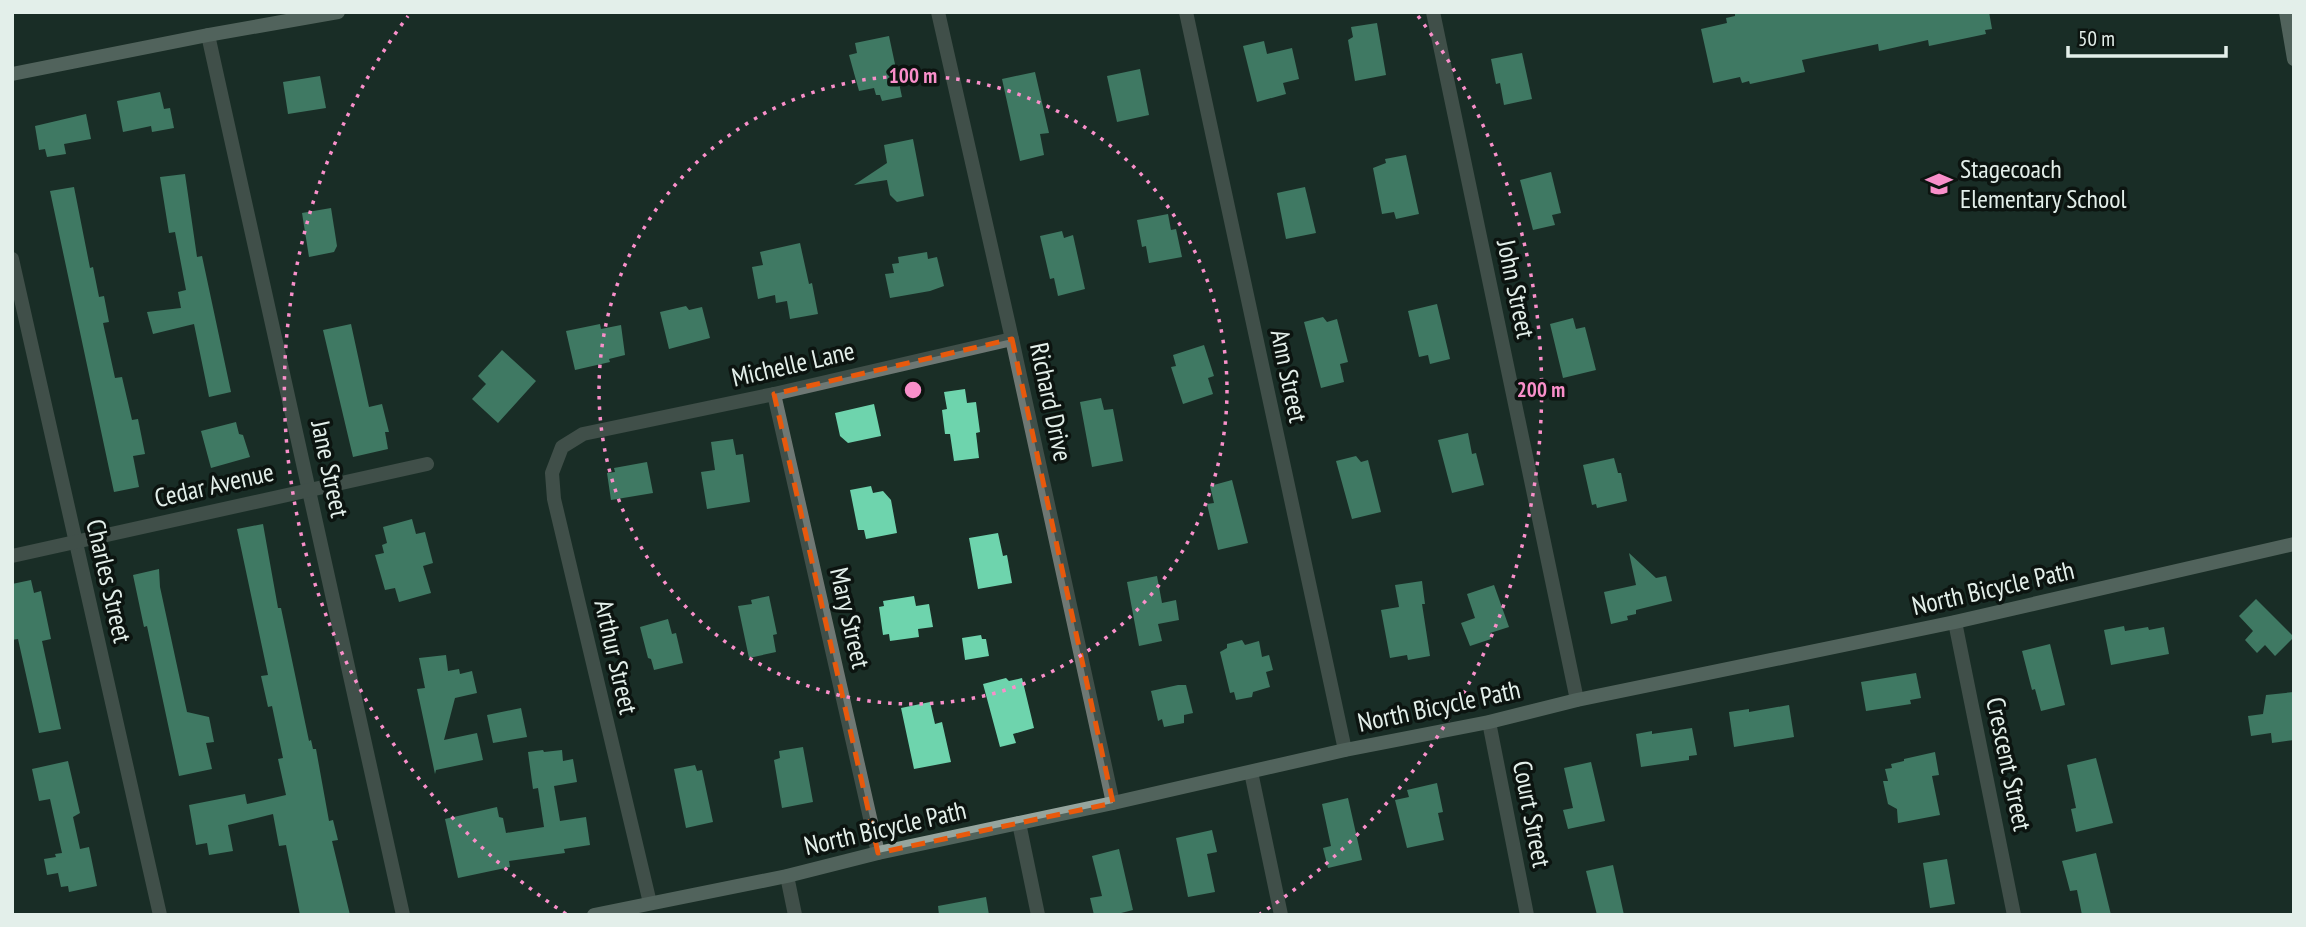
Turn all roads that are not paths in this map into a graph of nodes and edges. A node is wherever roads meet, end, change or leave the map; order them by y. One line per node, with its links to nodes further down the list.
1 (338, 12): 6 (street)
2 (938, 12): 10 (street, Richard Drive)
3 (1186, 12): 21 (street, Ann Street)
4 (1433, 12): 19 (street, John Street)
5 (2286, 12): 7 (street)
6 (208, 35): 8 (street); 14 (street, Jane Street)
7 (2294, 59)
8 (12, 74)
9 (12, 259): 15 (street, Charles Street)
10 (1012, 339): 11 (street, Michelle Lane); 23 (street, Richard Drive)
11 (774, 394): 12 (street, Michelle Lane); 25 (street, Mary Street)
12 (583, 434): 27 (street, Arthur Street)
13 (428, 464): 14 (street, Cedar Avenue)
14 (309, 488): 15 (street, Cedar Avenue); 29 (street, Jane Street)
15 (75, 542): 17 (street, Cedar Avenue); 28 (street, Charles Street)
16 (2294, 544): 18 (street, North Bicycle Path)
17 (12, 556)
18 (1955, 622): 19 (street, North Bicycle Path); 35 (street, Crescent Street)
19 (1577, 699): 20 (street, North Bicycle Path)
20 (1489, 722): 21 (street, North Bicycle Path); 34 (street, Court Street)
21 (1345, 750): 22 (street, North Bicycle Path)
22 (1251, 772): 23 (street, North Bicycle Path); 33 (street)
23 (1113, 803): 24 (street, North Bicycle Path)
24 (1019, 823): 25 (street, North Bicycle Path); 32 (street)
25 (878, 853): 26 (street, North Bicycle Path)
26 (787, 876): 27 (street, North Bicycle Path); 31 (street)
27 (650, 903): 30 (street, North Bicycle Path)
28 (160, 915)
29 (403, 915)
30 (594, 915)
31 (795, 915)
32 (1038, 915)
33 (1281, 915)
34 (1527, 915)
35 (2014, 915)

